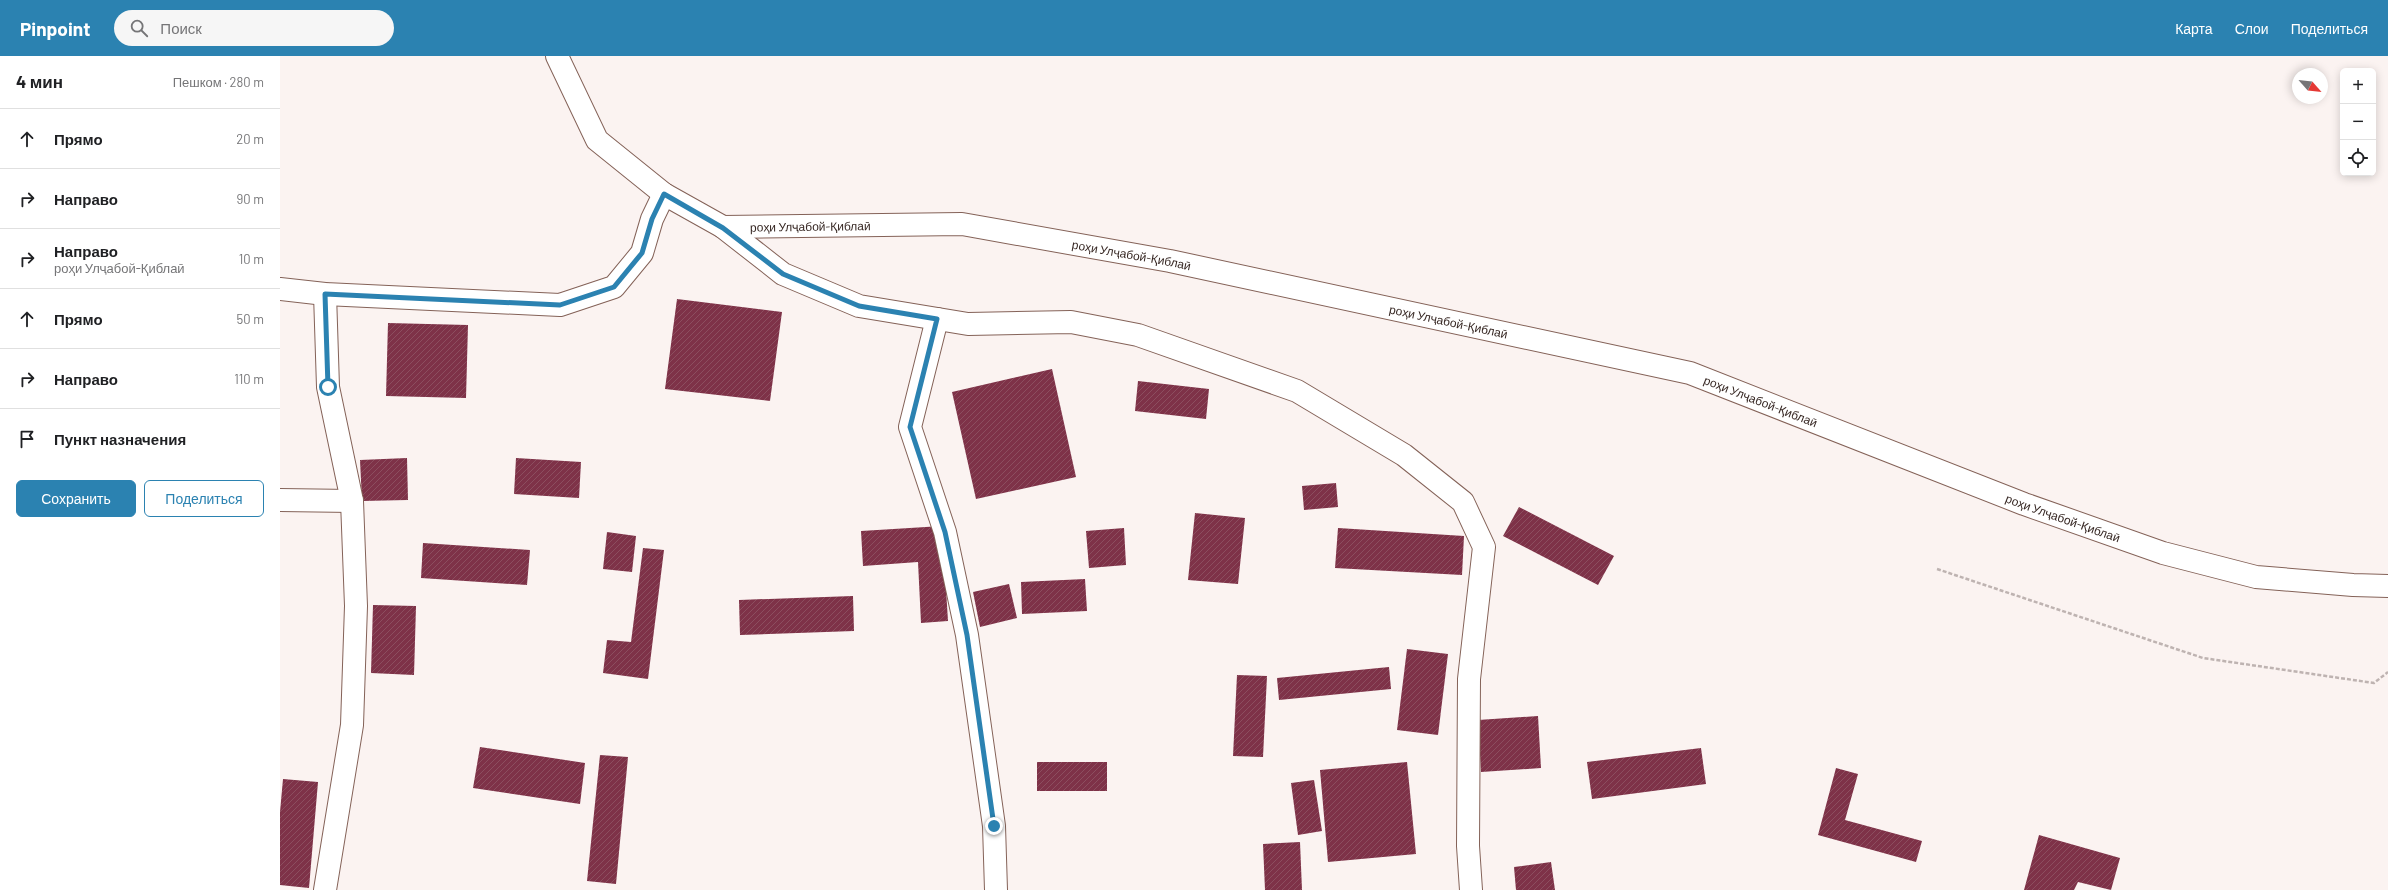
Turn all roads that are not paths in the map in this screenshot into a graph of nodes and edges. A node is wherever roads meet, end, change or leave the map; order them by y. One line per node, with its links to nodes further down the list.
1 (557, 56): 2 (street)
2 (664, 194): 3 (street); 5 (street)
3 (723, 228): 6 (street); 9 (street, роҳи Улҷабой-Қиблаӣ)
4 (280, 289): 5 (street)
5 (325, 294): 8 (street)
6 (937, 319): 11 (street); 12 (street)
7 (280, 500): 8 (street)
8 (352, 501): 10 (street)
9 (2388, 586)
10 (325, 890)
11 (996, 890)
12 (1471, 890)

